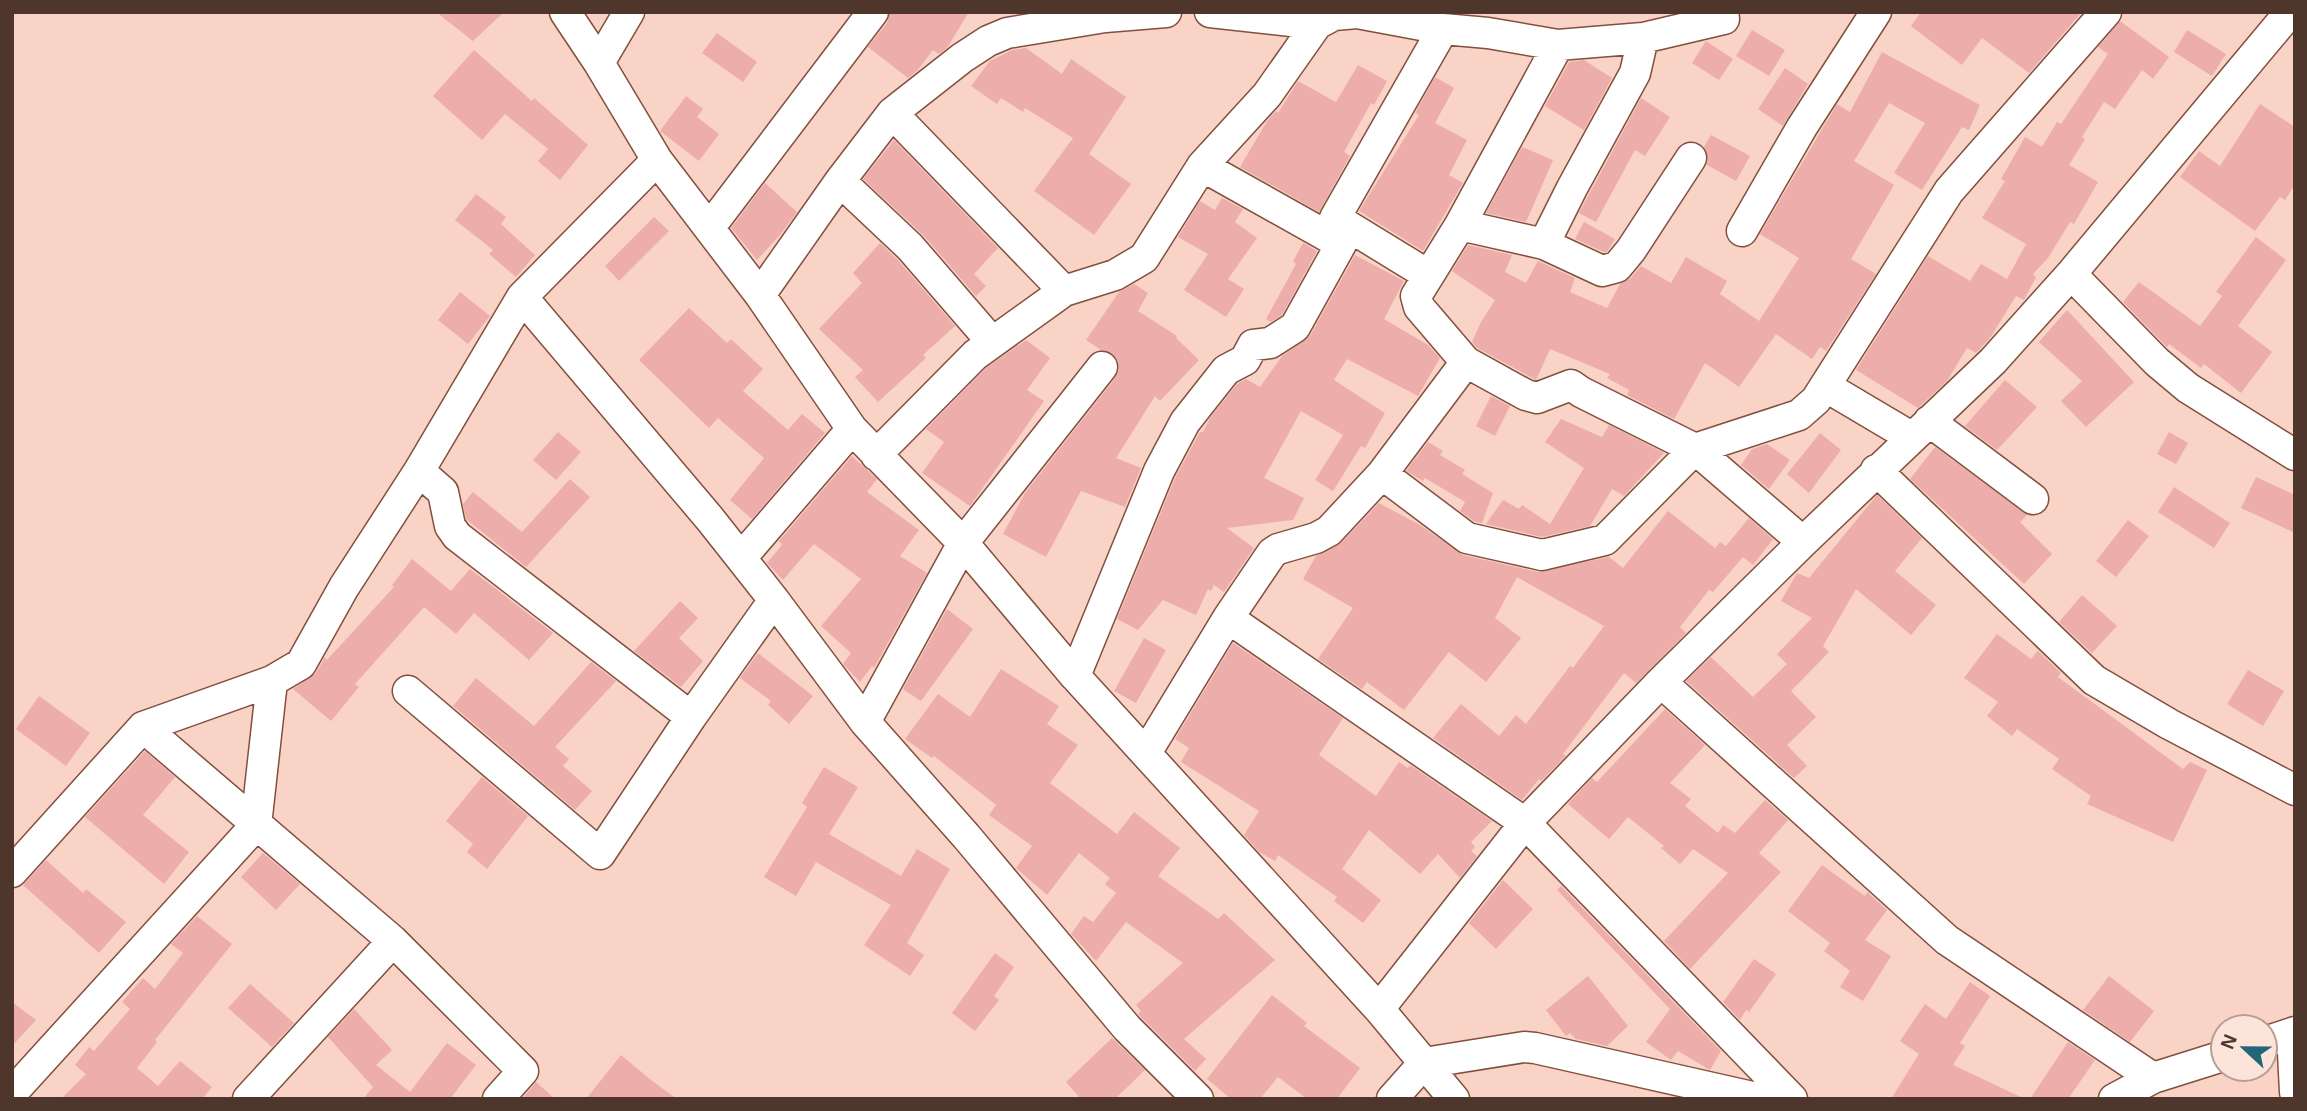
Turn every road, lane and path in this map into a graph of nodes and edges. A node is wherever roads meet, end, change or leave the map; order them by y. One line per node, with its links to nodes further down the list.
1 (565, 12): 15 (street)
2 (629, 12): 15 (street)
3 (873, 12): 22 (street)
4 (1166, 12): 10 (street)
5 (1210, 12): 11 (street)
6 (1876, 12): 24 (street)
7 (2106, 12): 34 (street)
8 (2290, 12): 26 (street)
9 (1731, 15): 13 (street)
10 (1062, 18): 16 (street)
11 (1317, 24): 12 (street); 19 (street)
12 (1443, 29): 14 (street); 23 (street)
13 (1643, 38): 14 (street); 25 (street)
14 (1558, 45): 21 (street)
15 (599, 63): 18 (street)
16 (892, 113): 20 (street); 28 (street)
17 (1691, 158): 25 (street)
18 (657, 160): 22 (street); 30 (street)
19 (1202, 166): 23 (street); 28 (street)
20 (841, 181): 29 (street); 31 (street)
21 (1460, 225): 25 (street); 27 (street)
22 (710, 227): 29 (street)
23 (1338, 231): 27 (street); 49 (street)
24 (1742, 231)
25 (1544, 244)
26 (2071, 274): 36 (street); 39 (street)
27 (1428, 275): 32 (street)
28 (1064, 291): 31 (street)
29 (760, 295): 35 (street)
30 (522, 297): 41 (street); 46 (street)
31 (992, 342): 38 (street)
32 (1466, 362): 37 (street); 42 (street)
33 (1102, 367): 45 (street)
34 (1825, 386): 36 (street); 37 (street)
35 (852, 429): 38 (street); 46 (street)
36 (1920, 429): 40 (street); 43 (street)
37 (1695, 449): 42 (street); 44 (street)
38 (876, 455): 45 (street)
39 (2295, 455)
40 (1876, 470): 44 (street); 57 (street)
41 (419, 471): 50 (street); 53 (street)
42 (1382, 474): 48 (street)
43 (2033, 499)
44 (1802, 542): 51 (street)
45 (963, 543): 49 (street); 54 (street)
46 (741, 558): 47 (street)
47 (774, 600): 53 (street); 54 (street)
48 (1228, 618): 56 (street); 58 (street)
49 (1075, 676): 56 (street)
50 (272, 681): 55 (street); 59 (street)
51 (1661, 682): 58 (street); 66 (street)
52 (408, 691): 53 (street)
53 (691, 716)
54 (865, 722): 72 (street)
55 (143, 727): 59 (street); 60 (street)
56 (1146, 754): 62 (street)
57 (2295, 790)
58 (1525, 823): 62 (street); 76 (street)
59 (256, 825): 61 (street); 69 (street)
60 (12, 872)
61 (393, 941): 70 (street); 71 (street)
62 (1379, 1009): 65 (street)
63 (2284, 1035): 67 (street)
64 (2209, 1060): 66 (street)
65 (1424, 1063): 73 (street); 74 (street); 75 (street)
66 (2153, 1078): 77 (street)
67 (2295, 1081): 68 (street)
68 (2295, 1091)
69 (12, 1093)
70 (248, 1099)
71 (498, 1099)
72 (1198, 1099)
73 (1392, 1099)
74 (1454, 1099)
75 (1761, 1099)
76 (1793, 1099)
77 (2114, 1099)

